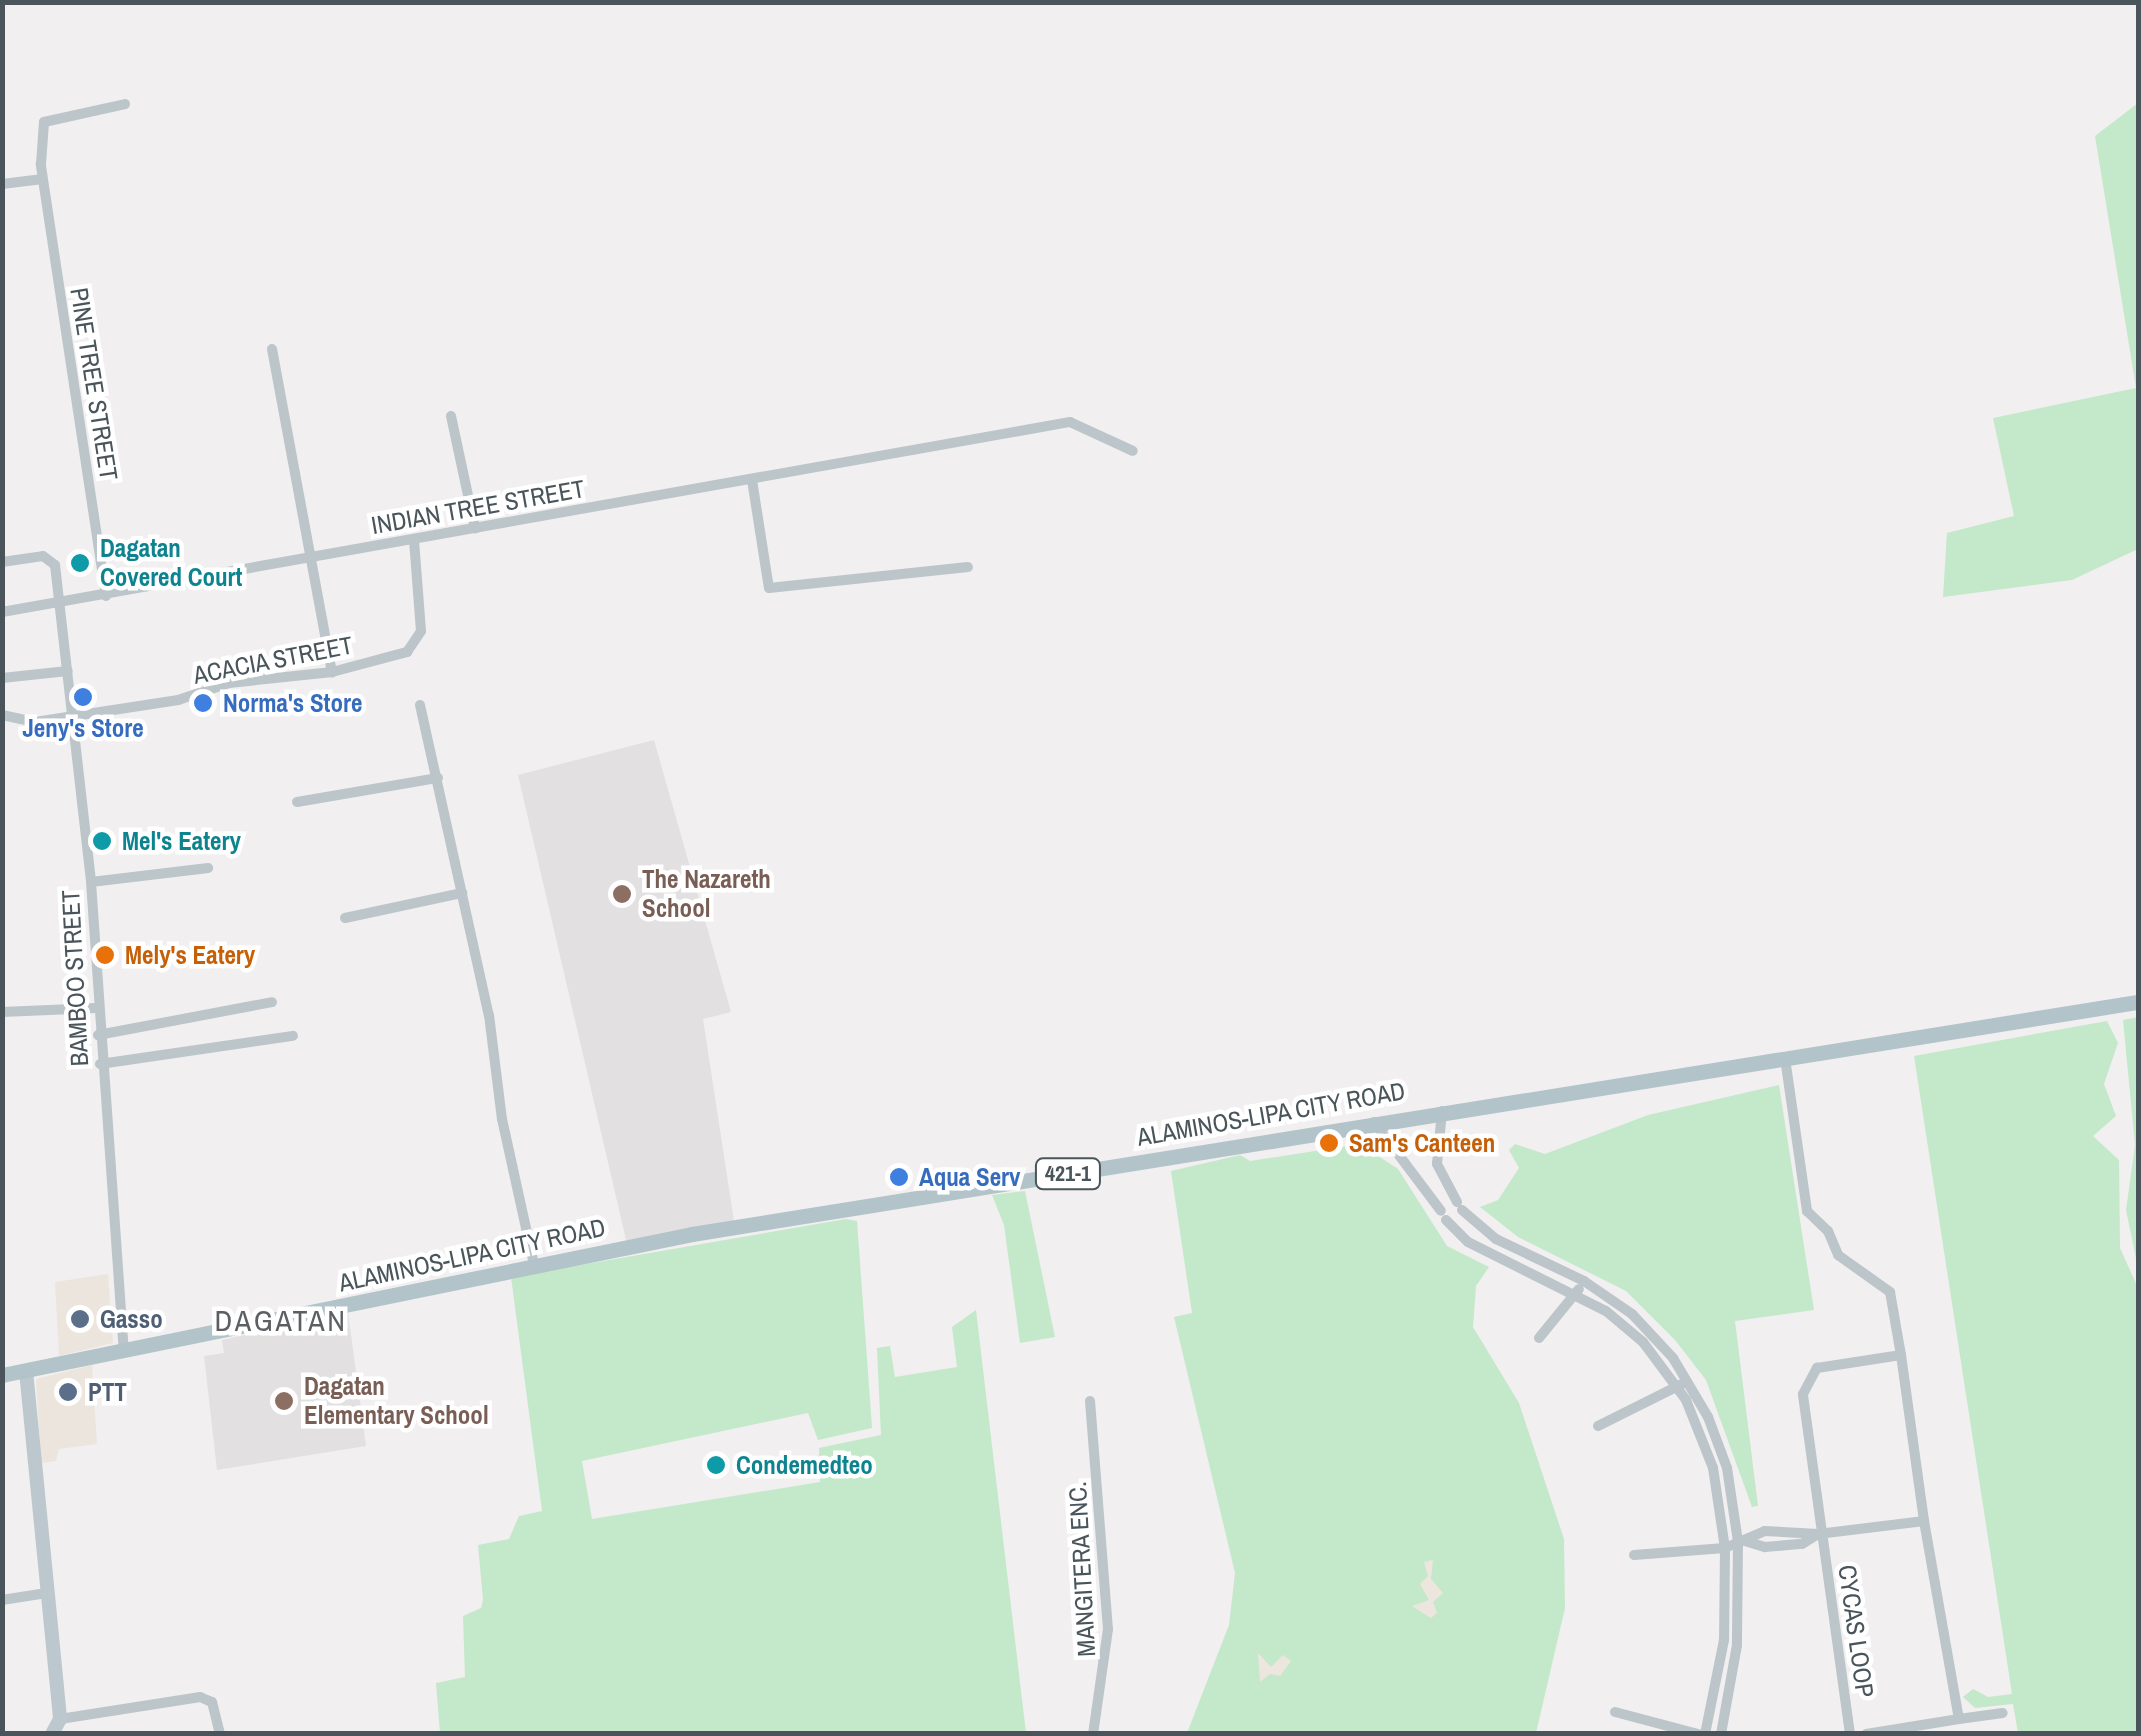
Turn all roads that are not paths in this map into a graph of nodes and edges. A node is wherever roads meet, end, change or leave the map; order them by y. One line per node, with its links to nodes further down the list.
1 (125, 104): 2 (street, PINE TREE STREET)
2 (42, 179): 3 (street); 13 (street, PINE TREE STREET)
3 (2, 184)
4 (272, 349): 10 (street)
5 (450, 416): 8 (street)
6 (1134, 451): 7 (street, INDIAN TREE STREET)
7 (752, 480): 8 (street, INDIAN TREE STREET); 12 (street)
8 (475, 528): 9 (street, INDIAN TREE STREET)
9 (414, 540): 10 (street, INDIAN TREE STREET); 17 (street, ACACIA STREET)
10 (311, 557): 13 (street, INDIAN TREE STREET); 17 (street)
11 (2, 562): 14 (street, BAMBOO STREET)
12 (968, 567)
13 (106, 596): 14 (street, INDIAN TREE STREET)
14 (60, 604): 15 (street, INDIAN TREE STREET); 16 (street, BAMBOO STREET)
15 (2, 612)
16 (68, 671): 18 (street); 20 (street, BAMBOO STREET)
17 (332, 672): 20 (street, ACACIA STREET)
18 (2, 678)
19 (420, 705): 22 (street)
20 (74, 714): 21 (street, ACACIA STREET); 25 (street, BAMBOO STREET)
21 (2, 716)
22 (438, 778): 23 (street); 26 (street)
23 (296, 802)
24 (208, 868): 25 (street)
25 (91, 882): 30 (street, BAMBOO STREET)
26 (462, 893): 27 (street); 40 (street)
27 (345, 918)
28 (272, 1002): 32 (street)
29 (2138, 1002): 34 (main road, ALAMINOS-LIPA CITY ROAD / 421-1)
30 (96, 1008): 31 (street); 32 (street, BAMBOO STREET)
31 (2, 1012)
32 (98, 1034): 35 (street, BAMBOO STREET)
33 (293, 1036): 35 (street)
34 (1785, 1058): 36 (main road, ALAMINOS-LIPA CITY ROAD / 421-1); 44 (street)
35 (100, 1064): 43 (street, BAMBOO STREET)
36 (1442, 1111): 37 (main road, ALAMINOS-LIPA CITY ROAD / 421-1); 38 (street)
37 (1374, 1121): 39 (street); 40 (main road, ALAMINOS-LIPA CITY ROAD / 421-1)
38 (1449, 1188): 39 (street); 41 (street)
39 (1432, 1198): 41 (street)
40 (534, 1265): 43 (main road, ALAMINOS-LIPA CITY ROAD / 421-1)
41 (1580, 1286): 42 (street); 47 (street)
42 (1538, 1338)
43 (124, 1350): 45 (main road, ALAMINOS-LIPA CITY ROAD / 421-1)
44 (1901, 1354): 50 (street); 51 (street, CYCAS LOOP)
45 (26, 1371): 46 (main road, ALAMINOS-LIPA CITY ROAD / 421-1); 55 (street)
46 (2, 1376)
47 (1683, 1383): 49 (street); 52 (street); 53 (street)
48 (1090, 1400): 63 (street, MANGITERA ENC.)
49 (1598, 1426)
50 (1924, 1520): 51 (street); 60 (street)
51 (1821, 1534): 52 (street, CYCAS LOOP); 66 (street, CYCAS LOOP)
52 (1741, 1541): 53 (street); 65 (street)
53 (1725, 1548): 54 (street); 64 (street)
54 (1634, 1555)
55 (46, 1593): 56 (street); 59 (street)
56 (2, 1600)
57 (1615, 1712): 64 (street)
58 (2003, 1713): 60 (street)
59 (60, 1719): 61 (street); 62 (street)
60 (1959, 1719): 67 (street)
61 (52, 1734)
62 (220, 1734)
63 (1093, 1734)
64 (1702, 1734)
65 (1721, 1734)
66 (1850, 1734)
67 (1866, 1734)

